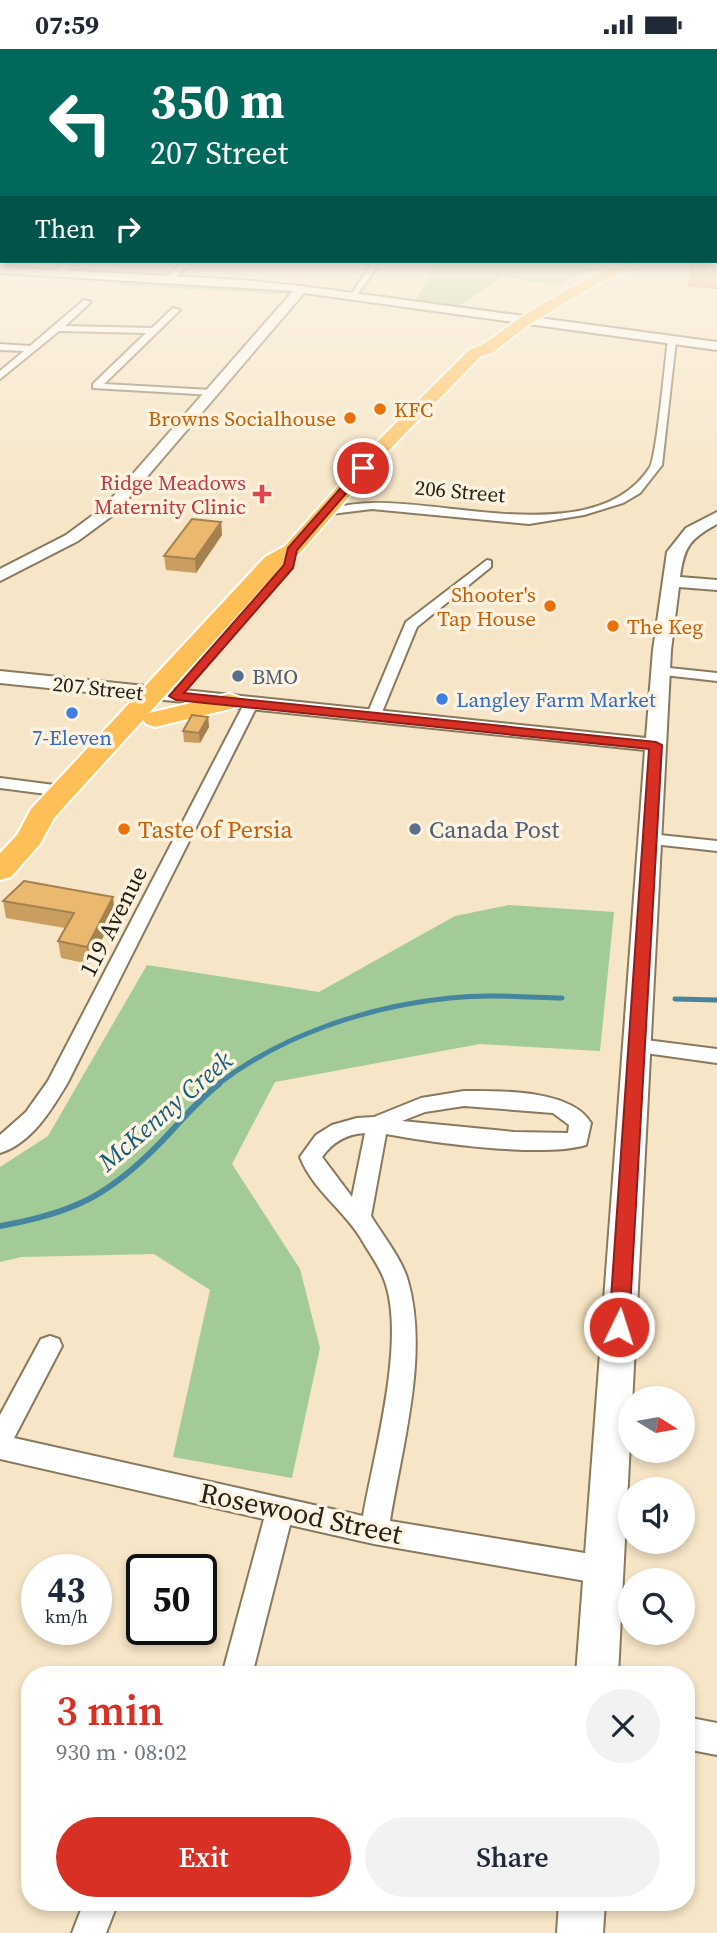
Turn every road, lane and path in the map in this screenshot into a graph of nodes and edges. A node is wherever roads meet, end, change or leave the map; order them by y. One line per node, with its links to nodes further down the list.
1 (38, 346): 7 (street)
2 (138, 346): 9 (street)
3 (252, 346): 9 (main road)
4 (477, 346): 10 (highway)
5 (671, 346): 11 (street, 206 Street)
6 (0, 347): 7 (street)
7 (34, 349): 8 (street)
8 (0, 376)
9 (211, 393): 15 (main road)
10 (343, 491): 11 (street, 206 Street); 12 (highway)
11 (372, 506): 12 (street, 206 Street)
12 (323, 512): 21 (highway)
13 (717, 517): 16 (main road)
14 (487, 564): 23 (street)
15 (0, 576)
16 (670, 581): 17 (main road); 18 (main road)
17 (717, 585)
18 (660, 671): 20 (street); 24 (main road)
19 (0, 677): 21 (main road, 207 Street)
20 (717, 677)
21 (161, 703): 22 (highway); 26 (highway); 27 (highway)
22 (240, 703): 23 (main road); 34 (street, 119 Avenue)
23 (373, 716): 24 (main road)
24 (656, 745): 28 (main road)
25 (0, 783): 26 (street)
26 (62, 791): 27 (highway)
27 (30, 838): 30 (highway)
28 (650, 839): 29 (street); 31 (main road)
29 (717, 846)
30 (0, 871)
31 (638, 1045): 32 (street); 41 (main road)
32 (717, 1056)
33 (377, 1125): 33 (street); 35 (street); 35 (street)
34 (0, 1145)
35 (360, 1216): 40 (street)
36 (50, 1346): 37 (street)
37 (0, 1440)
38 (0, 1447): 39 (street, Rosewood Street)
39 (280, 1510): 40 (street, Rosewood Street); 42 (street)
40 (374, 1531): 41 (street, Rosewood Street)
41 (603, 1570): 43 (main road)
42 (239, 1666)
43 (598, 1666)
44 (695, 1735): 45 (street)
45 (717, 1739)
46 (98, 1911): 48 (street)
47 (581, 1911): 49 (main road)
48 (89, 1933)
49 (580, 1933)

